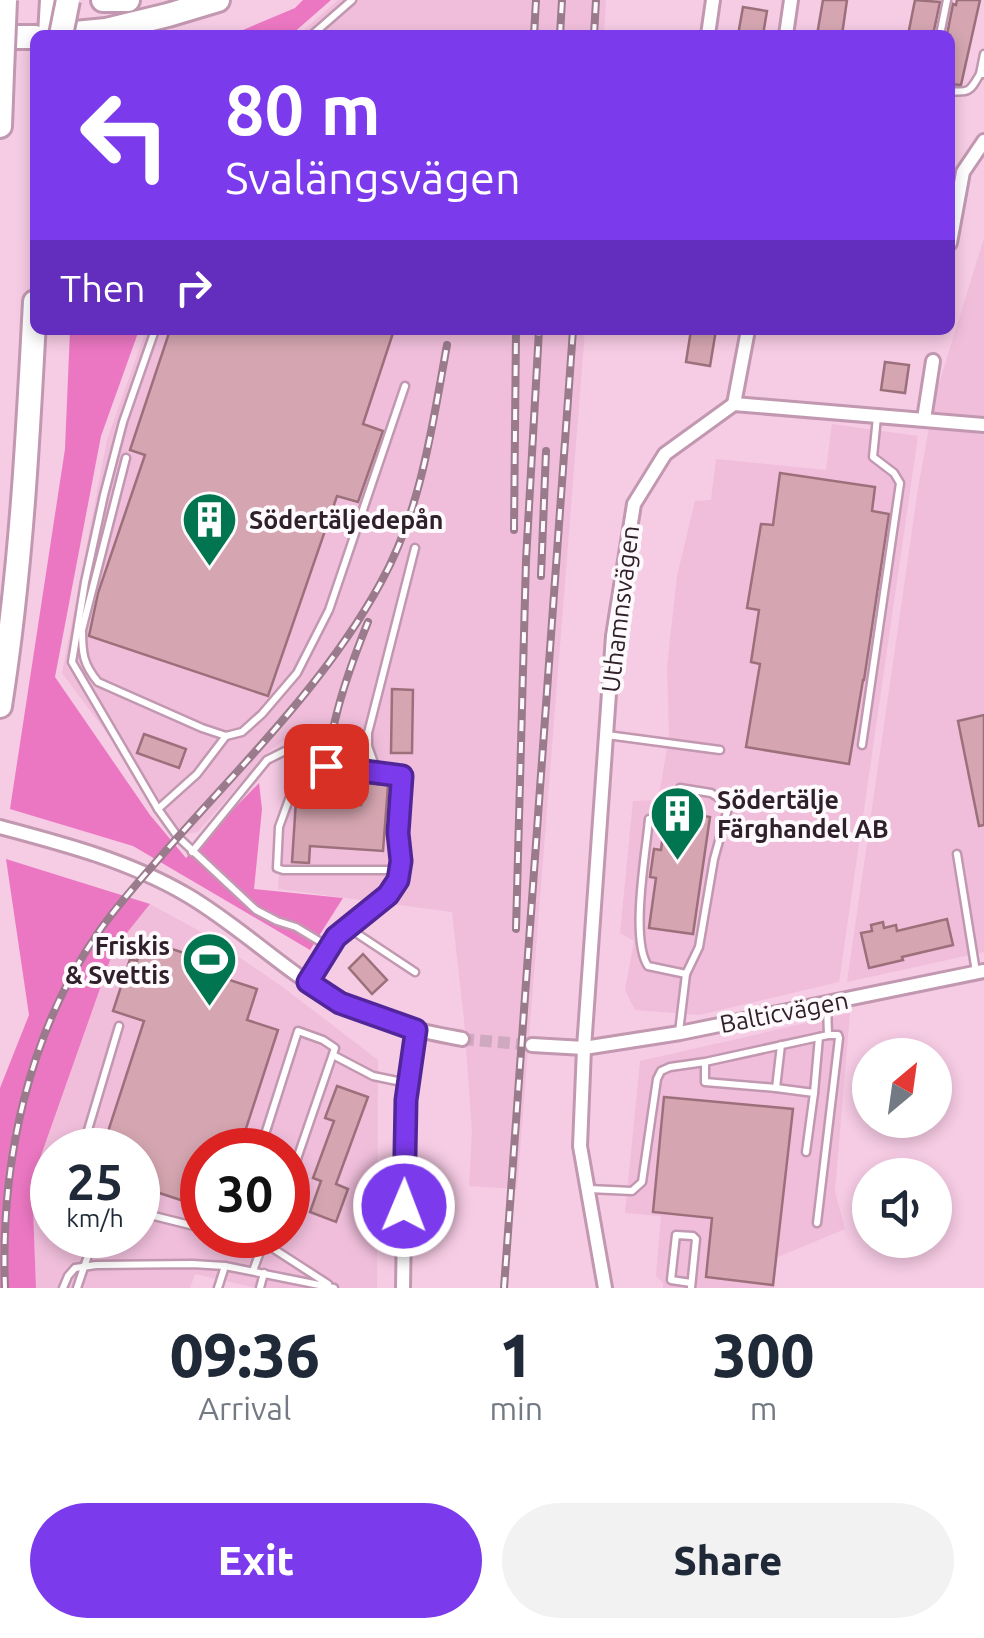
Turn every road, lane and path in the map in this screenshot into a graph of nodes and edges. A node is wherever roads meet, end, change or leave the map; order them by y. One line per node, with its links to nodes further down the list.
1 (5, 0): 21 (highway, bridge)
2 (52, 0): 11 (highway)
3 (68, 0): 12 (highway, bridge)
4 (102, 0): 5 (highway)
5 (128, 0)
6 (218, 0): 13 (highway)
7 (352, 0): 14 (lane)
8 (713, 0): 15 (street)
9 (791, 0): 16 (street)
10 (947, 0): 17 (lane)
11 (55, 30)
12 (57, 30)
13 (106, 30)
14 (318, 30)
15 (709, 30)
16 (787, 30)
17 (941, 30)
18 (0, 37): 19 (highway)
19 (30, 37)
20 (984, 54): 22 (lane)
21 (2, 72): 24 (highway)
22 (982, 74): 23 (lane)
23 (955, 91)
24 (0, 126)
25 (984, 141): 26 (street)
26 (955, 216)
27 (33, 335): 38 (highway)
28 (152, 335): 46 (lane)
29 (747, 335): 32 (street)
30 (933, 361): 34 (street)
31 (405, 386): 40 (lane)
32 (734, 404): 33 (street); 39 (street, Uthamnsvägen)
33 (877, 416): 34 (street); 41 (lane)
34 (924, 419): 35 (street)
35 (984, 426)
36 (126, 458): 40 (lane)
37 (415, 548): 44 (lane)
38 (0, 706)
39 (606, 734): 42 (lane); 66 (street, Uthamnsvägen)
40 (226, 736): 46 (lane)
41 (862, 745)
42 (720, 750)
43 (304, 758): 44 (lane); 49 (lane); 51 (lane)
44 (376, 772): 51 (lane)
45 (680, 788): 56 (lane)
46 (158, 810): 49 (lane)
47 (649, 818): 56 (lane)
48 (0, 826): 57 (street)
49 (192, 852): 53 (lane)
50 (957, 854): 55 (lane)
51 (400, 870): 52 (lane)
52 (347, 926): 53 (lane); 54 (lane)
53 (329, 947): 57 (lane)
54 (415, 972)
55 (980, 972): 58 (street, Balticvägen)
56 (686, 974): 61 (lane)
57 (308, 982): 60 (street)
58 (827, 1004): 61 (street, Balticvägen); 62 (lane)
59 (119, 1026): 72 (lane)
60 (416, 1030): 63 (street); 69 (street)
61 (678, 1033): 66 (street, Balticvägen)
62 (824, 1036): 65 (lane); 71 (lane); 77 (lane)
63 (462, 1039)
64 (532, 1045): 66 (street, Balticvägen)
65 (781, 1045): 68 (lane); 70 (lane)
66 (584, 1048): 76 (street, Uthamnsvägen)
67 (333, 1056): 69 (lane); 73 (lane); 74 (lane)
68 (705, 1062): 70 (lane); 76 (lane)
69 (408, 1084): 91 (street)
70 (776, 1088): 71 (lane)
71 (814, 1093): 75 (lane)
72 (89, 1128)
73 (267, 1128)
74 (308, 1128)
75 (806, 1152)
76 (588, 1189): 92 (street, Uthamnsvägen)
77 (817, 1223)
78 (87, 1258): 81 (lane)
79 (258, 1258): 83 (lane)
80 (291, 1258): 90 (lane)
81 (84, 1266): 82 (lane); 86 (lane); 87 (lane)
82 (225, 1266): 83 (lane); 88 (lane)
83 (254, 1271): 84 (lane)
84 (264, 1274): 89 (lane); 90 (lane)
85 (691, 1286): 85 (lane)
86 (64, 1288)
87 (77, 1288)
88 (218, 1288)
89 (260, 1288)
90 (334, 1288)
91 (403, 1288)
92 (605, 1288)

